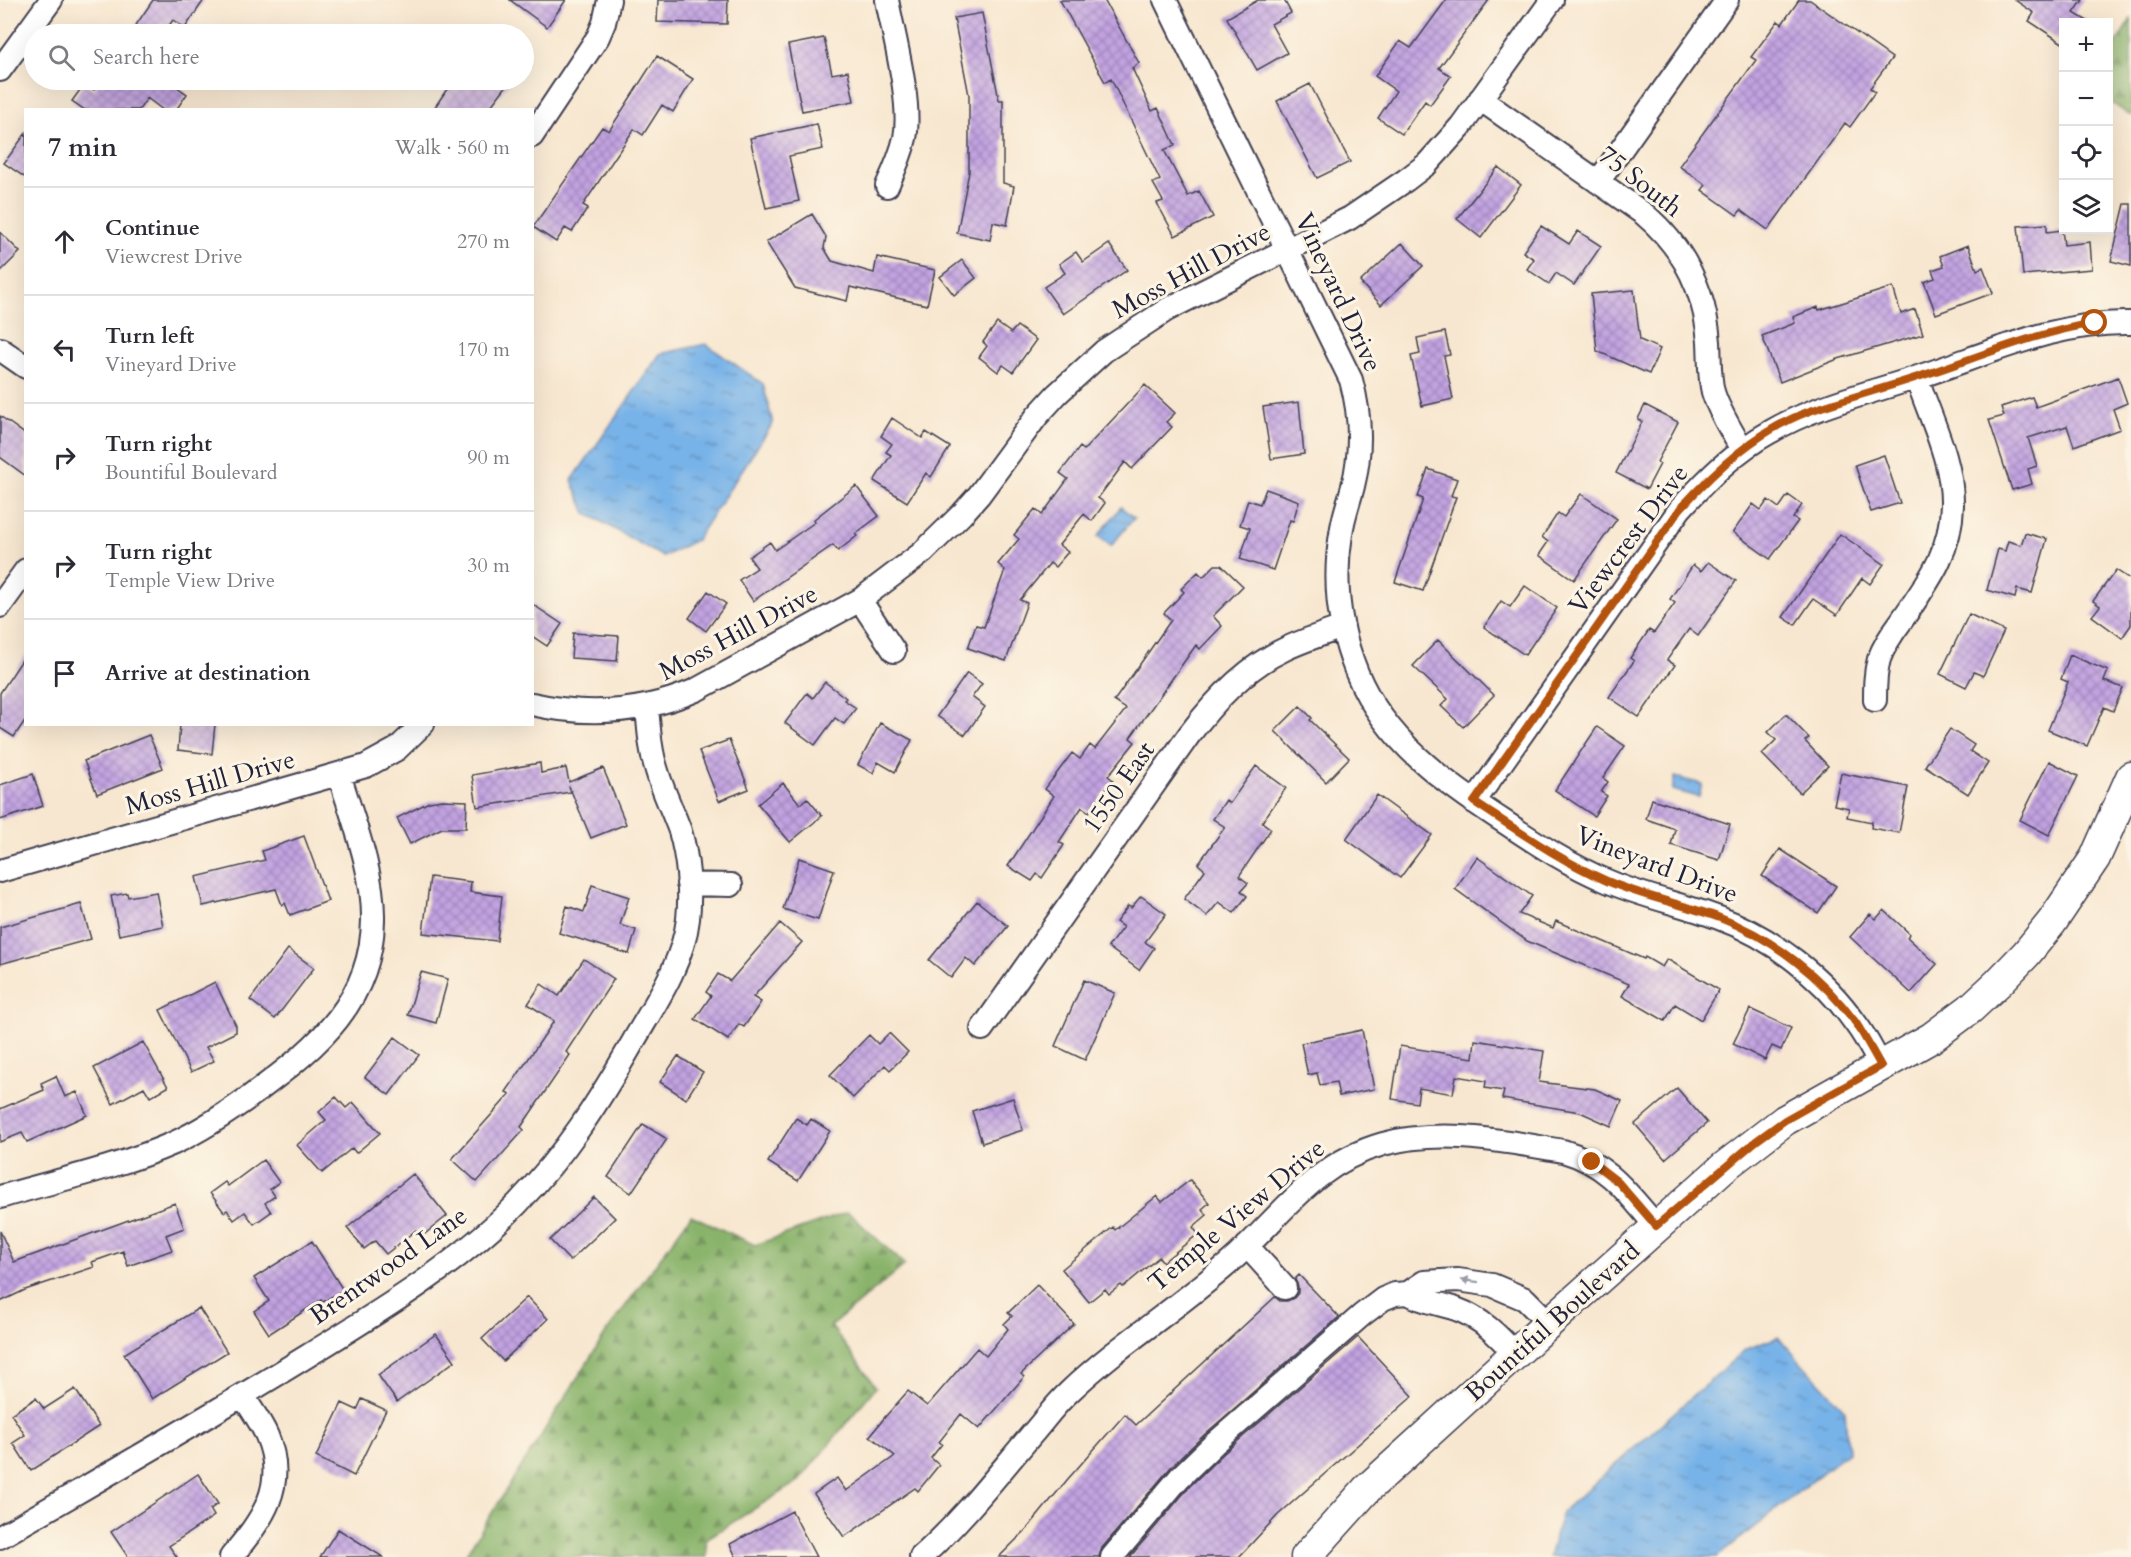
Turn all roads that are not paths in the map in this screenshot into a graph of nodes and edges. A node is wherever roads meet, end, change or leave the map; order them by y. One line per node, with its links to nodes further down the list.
1 (51, 0): 7 (street)
2 (609, 0): 11 (street)
3 (887, 0): 13 (street)
4 (1165, 0): 14 (street, Vineyard Drive)
5 (1552, 0): 10 (street, Moss Hill Drive)
6 (1727, 0): 12 (street)
7 (34, 24)
8 (24, 37): 9 (street)
9 (0, 70)
10 (1480, 99): 12 (street, 75 South); 14 (street, Moss Hill Drive)
11 (534, 133)
12 (1598, 182): 19 (street, 75 South)
13 (886, 186)
14 (1288, 250): 21 (street, Moss Hill Drive); 23 (street, Vineyard Drive)
15 (2131, 323): 18 (street, Viewcrest Drive)
16 (0, 349): 17 (street)
17 (24, 366)
18 (1917, 378): 19 (street, Viewcrest Drive); 25 (street)
19 (1742, 450): 31 (street, Viewcrest Drive)
20 (24, 573): 22 (street)
21 (860, 600): 24 (street, Moss Hill Drive); 27 (street, Moss Hill Drive)
22 (0, 606)
23 (1342, 627): 31 (street, Vineyard Drive); 35 (street, 1550 East)
24 (894, 651)
25 (1875, 700)
26 (534, 704): 27 (street, Moss Hill Drive)
27 (647, 707): 33 (street, Brentwood Lane)
28 (421, 726): 29 (street, Moss Hill Drive)
29 (339, 774): 32 (street, Moss Hill Drive); 37 (street)
30 (2131, 777): 36 (main road, Bountiful Boulevard)
31 (1474, 802): 36 (street, Vineyard Drive)
32 (0, 871)
33 (687, 884): 34 (street); 44 (street, Brentwood Lane)
34 (731, 885)
35 (982, 1029)
36 (1881, 1066): 38 (main road, Bountiful Boulevard)
37 (0, 1197)
38 (1656, 1226): 39 (street, Temple View Drive); 42 (main road, Bountiful Boulevard)
39 (1247, 1246): 40 (street); 47 (street, Temple View Drive)
40 (1285, 1287)
41 (1408, 1293): 42 (street, one-way to 41); 43 (street); 48 (street)
42 (1549, 1323): 43 (main road, Bountiful Boulevard)
43 (1515, 1354): 49 (main road, Bountiful Boulevard)
44 (243, 1396): 45 (street, Brentwood Lane); 46 (street)
45 (0, 1537)
46 (231, 1557)
47 (921, 1557)
48 (1112, 1557)
49 (1306, 1557)

